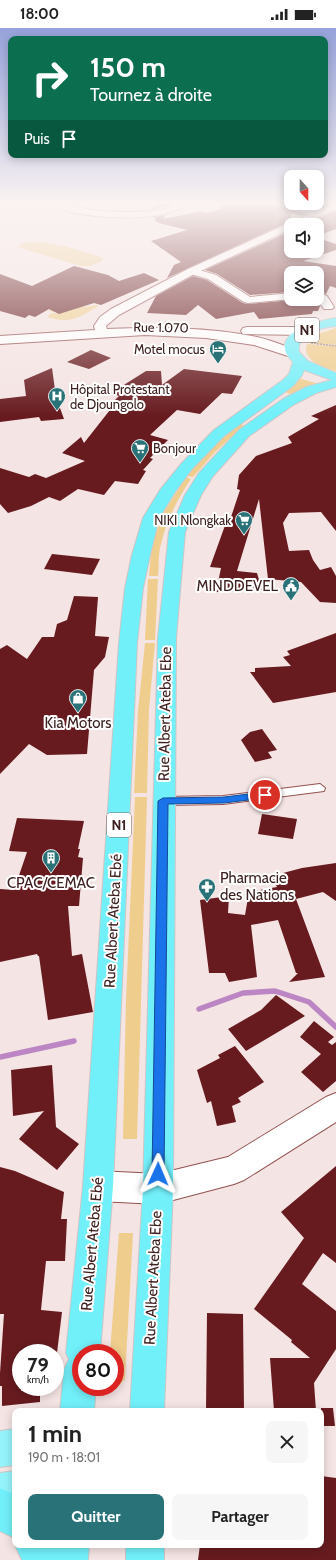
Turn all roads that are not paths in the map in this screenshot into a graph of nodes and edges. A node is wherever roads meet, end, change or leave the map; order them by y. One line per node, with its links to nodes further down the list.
1 (189, 272): 6 (main road)
2 (196, 272): 3 (street)
3 (284, 297)
4 (324, 300): 5 (street)
5 (328, 307)
6 (113, 313): 8 (main road); 9 (main road)
7 (336, 322): 11 (highway, N1)
8 (138, 326): 9 (main road, Rue 1.070); 11 (main road, Rue 1.070)
9 (101, 330): 10 (main road, Rue 1.070); 11 (main road, Rue 1.070)
10 (0, 340)
11 (300, 347): 12 (highway, N1); 17 (highway, Rue Albert Ateba Ebé / N1)
12 (336, 377)
13 (336, 383): 15 (highway, Rue Albert Ateba Ebe)
14 (320, 788): 15 (lane)
15 (163, 801): 18 (highway, Rue Albert Ateba Ebe)
16 (336, 1106): 18 (main road)
17 (98, 1186): 18 (main road); 19 (highway, Rue Albert Ateba Ebé / N1)
18 (158, 1189): 22 (highway, Rue Albert Ateba Ebe)
19 (83, 1344)
20 (78, 1396): 21 (highway)
21 (77, 1408)
22 (147, 1408)
23 (12, 1447): 24 (main road)
24 (0, 1449)
25 (12, 1489): 26 (main road)
26 (0, 1491)
27 (0, 1506): 28 (highway)
28 (12, 1517)
29 (36, 1548): 32 (highway)
30 (70, 1548): 33 (highway)
31 (145, 1548): 34 (highway)
32 (44, 1560)
33 (69, 1560)
34 (145, 1560)

